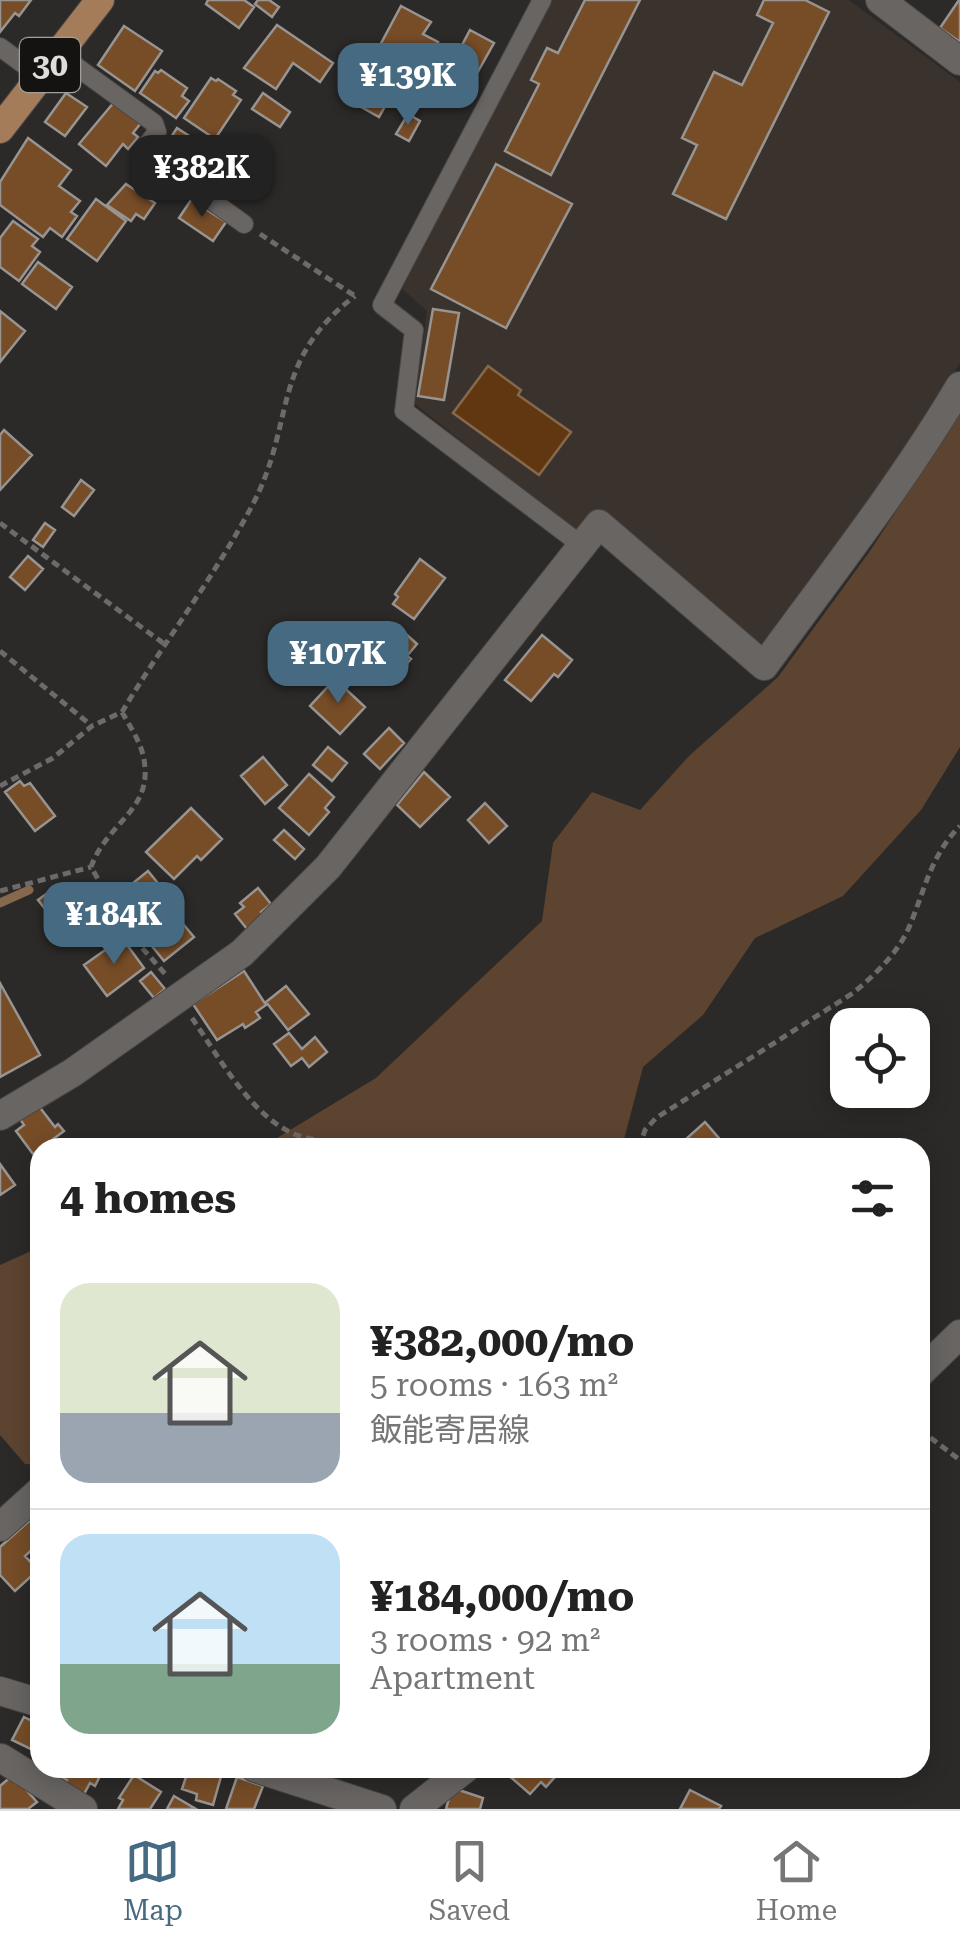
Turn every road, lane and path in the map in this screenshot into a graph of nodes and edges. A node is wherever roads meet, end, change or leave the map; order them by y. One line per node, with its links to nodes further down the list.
1 (100, 0): 5 (main road, 30)
2 (542, 0): 11 (lane)
3 (880, 0): 6 (street)
4 (0, 47): 7 (lane)
5 (58, 54): 7 (main road, 30); 9 (lane)
6 (960, 62)
7 (41, 77): 8 (main road, 30)
8 (0, 130)
9 (244, 224): 10 (path)
10 (356, 296): 11 (path); 15 (path)
11 (382, 305): 14 (lane)
12 (960, 386): 14 (street)
13 (0, 523): 15 (path)
14 (580, 544): 23 (street)
15 (164, 643): 17 (path)
16 (0, 651): 18 (path)
17 (122, 712): 18 (path); 21 (path)
18 (92, 726): 19 (path)
19 (0, 786)
20 (960, 826): 26 (path)
21 (92, 867): 22 (path); 23 (path)
22 (0, 891)
23 (181, 998): 24 (street); 25 (path)
24 (0, 1116)
25 (307, 1138)
26 (642, 1138)
27 (960, 1334): 28 (street)
28 (930, 1363)
29 (930, 1438): 30 (path)
30 (960, 1460)
31 (30, 1500): 32 (street)
32 (0, 1527)
33 (0, 1691): 34 (street)
34 (30, 1700)
35 (0, 1756): 36 (street)
36 (30, 1775)
37 (34, 1778): 41 (street)
38 (275, 1778): 40 (street)
39 (453, 1778): 43 (street)
40 (315, 1798): 42 (street)
41 (83, 1809)
42 (382, 1809)
43 (414, 1809)

